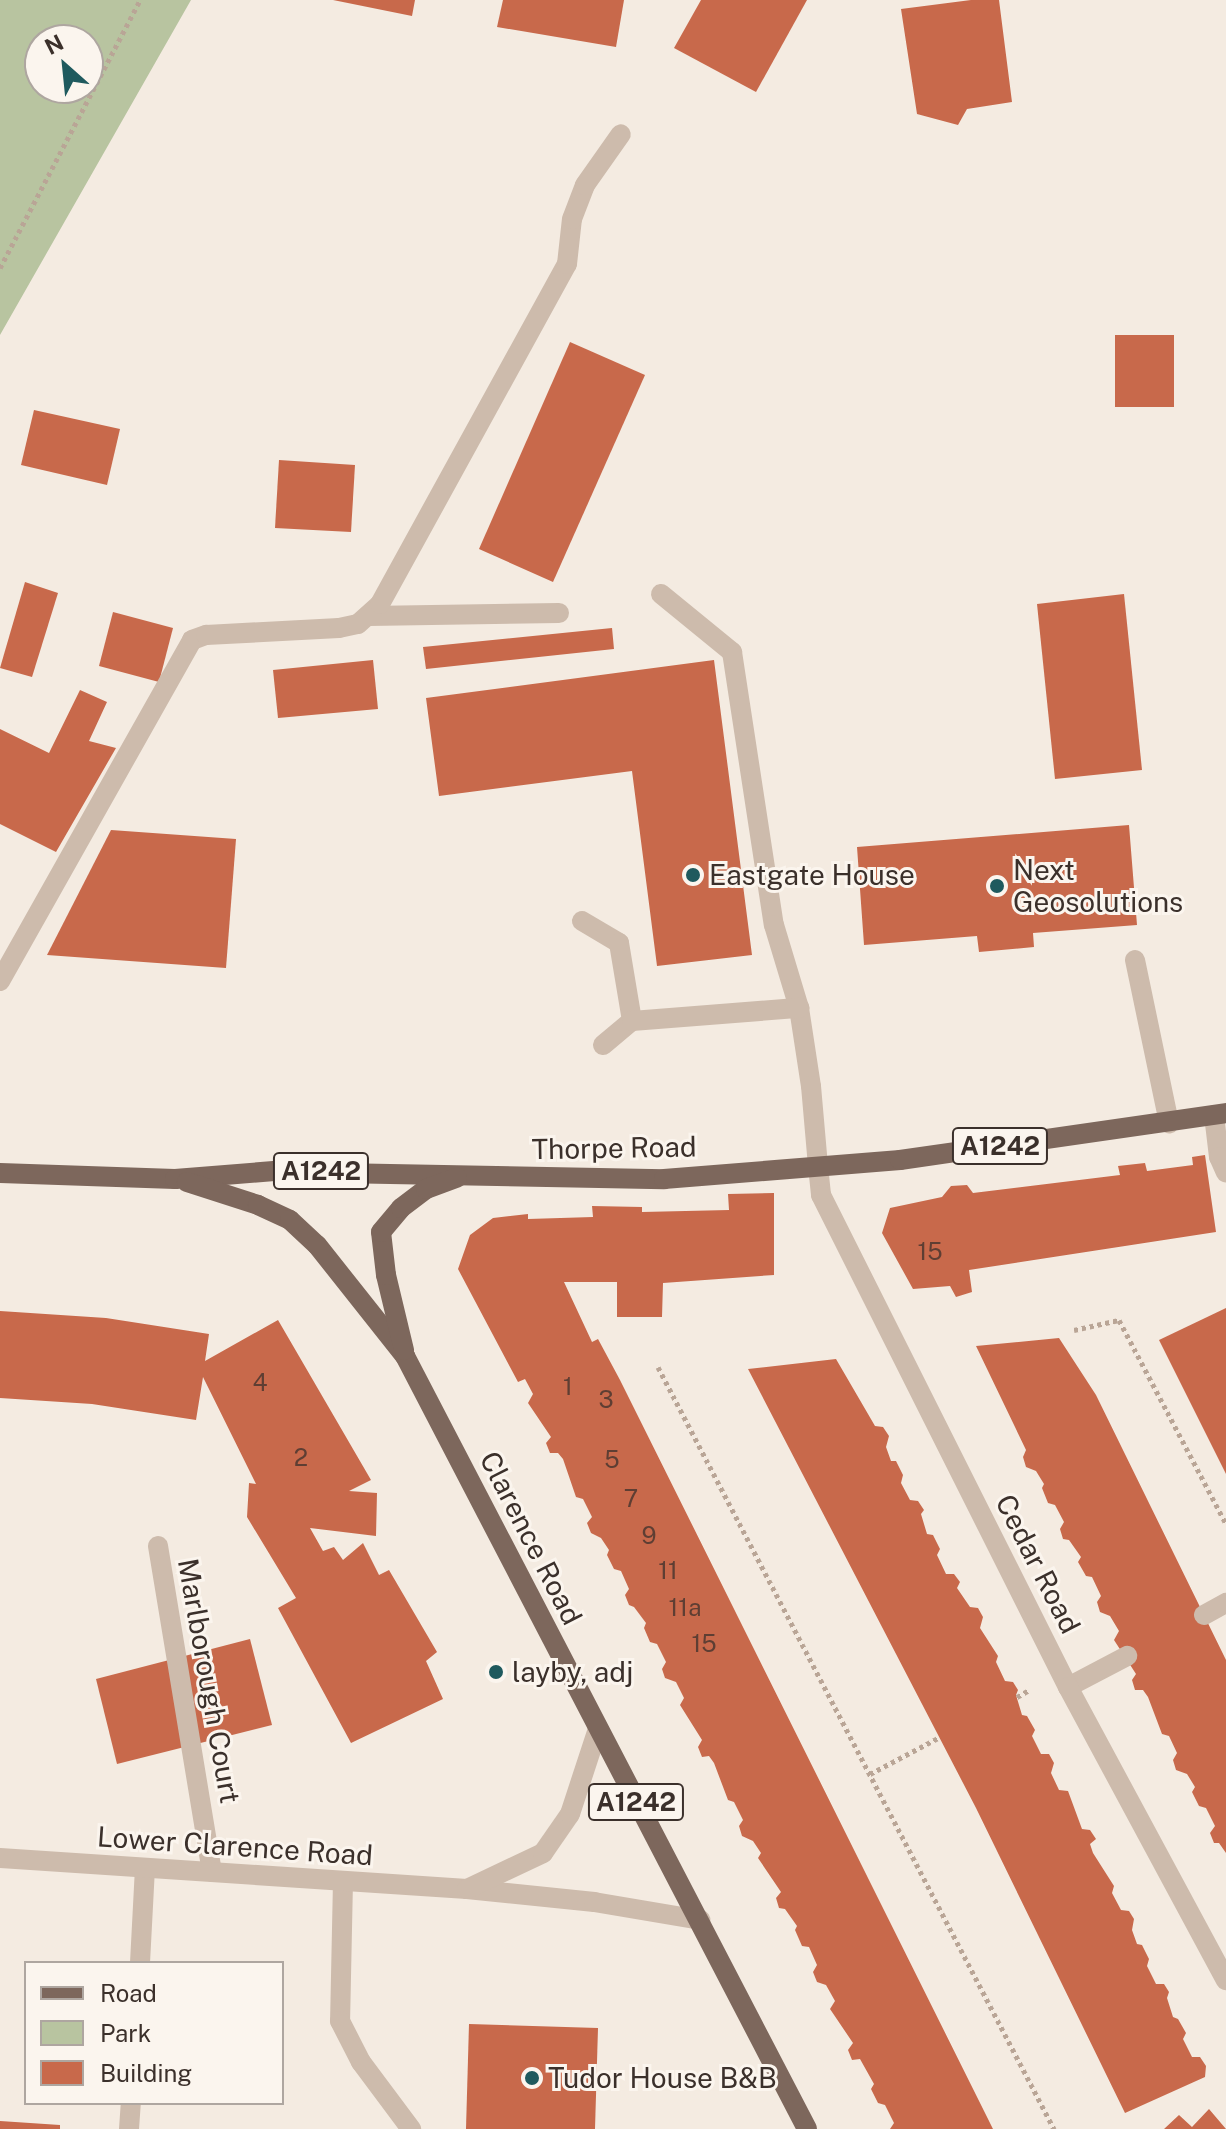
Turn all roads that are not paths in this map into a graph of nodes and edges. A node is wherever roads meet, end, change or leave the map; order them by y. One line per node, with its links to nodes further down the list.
1 (621, 134): 4 (street)
2 (661, 594): 8 (street, Cedar Road)
3 (559, 613): 4 (street)
4 (369, 616): 7 (street)
5 (582, 921): 9 (street)
6 (1135, 960): 12 (street)
7 (0, 981)
8 (799, 1008): 9 (street); 13 (street, Cedar Road)
9 (632, 1021): 10 (street)
10 (603, 1045)
11 (1220, 1114): 12 (main road, Thorpe Road / A1242); 15 (street)
12 (1169, 1123): 13 (main road, Thorpe Road / A1242)
13 (818, 1166): 16 (main road, Thorpe Road / A1242); 23 (street, Cedar Road)
14 (0, 1173): 17 (main road, Thorpe Road / A1242)
15 (1226, 1173)
16 (468, 1174): 17 (main road, Thorpe Road / A1242); 18 (main road, Clarence Road / A1242)
17 (175, 1179): 18 (main road, Clarence Road / A1242)
18 (405, 1356): 24 (main road, Clarence Road / A1242)
19 (158, 1546): 27 (street, Marlborough Court)
20 (1226, 1603): 21 (street)
21 (1204, 1615)
22 (1127, 1656): 23 (street)
23 (1068, 1687): 32 (street, Cedar Road)
24 (598, 1729): 29 (street, Lower Clarence Road); 30 (main road, Clarence Road / A1242)
25 (0, 1858): 26 (street, Lower Clarence Road)
26 (145, 1868): 27 (street, Lower Clarence Road); 31 (street)
27 (212, 1872): 28 (street, Lower Clarence Road)
28 (343, 1881): 29 (street, Lower Clarence Road); 35 (street)
29 (467, 1889): 30 (street, Lower Clarence Road)
30 (700, 1920): 36 (main road, Clarence Road / A1242)
31 (140, 1961)
32 (1226, 1980)
33 (131, 2105): 34 (street)
34 (129, 2129)
35 (411, 2129)
36 (807, 2129)

